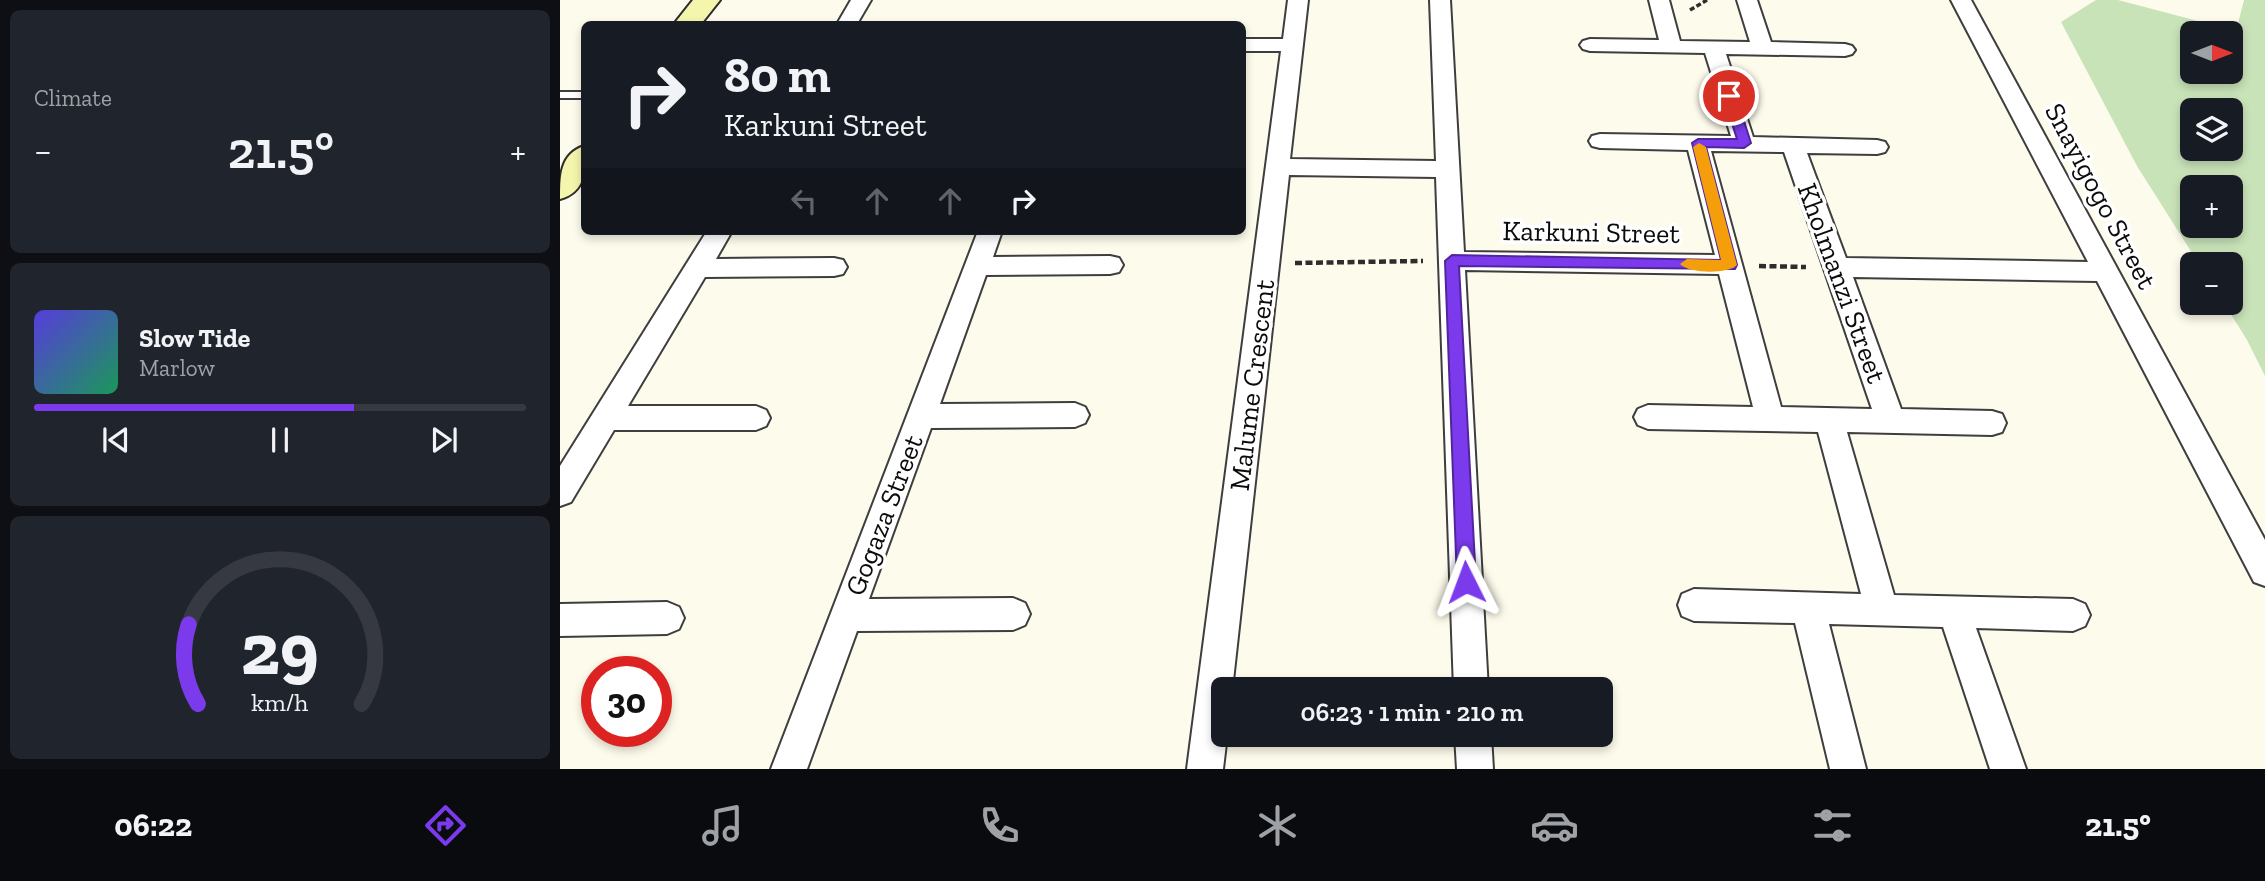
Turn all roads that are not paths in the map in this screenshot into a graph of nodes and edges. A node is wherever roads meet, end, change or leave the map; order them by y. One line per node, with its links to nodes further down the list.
1 (707, 0): 8 (street)
2 (861, 0): 9 (street)
3 (1298, 0): 10 (street, Malume Crescent)
4 (1440, 0): 26 (street)
5 (1659, 0): 13 (street)
6 (1747, 0): 15 (street)
7 (1961, 0): 37 (street, Snayigogo Street)
8 (690, 21)
9 (849, 21)
10 (1293, 45): 12 (street); 25 (street, Malume Crescent)
11 (1590, 45): 13 (street)
12 (1246, 46)
13 (1671, 47): 14 (street)
14 (1714, 48): 15 (street); 21 (street)
15 (1763, 49): 16 (street)
16 (1844, 50)
17 (560, 95): 18 (lane)
18 (581, 95)
19 (1600, 141): 20 (street, Kholmanzi Street)
20 (1698, 143): 21 (street, Kholmanzi Street); 32 (street)
21 (1744, 143): 22 (street, Kholmanzi Street)
22 (1793, 145): 23 (street, Kholmanzi Street); 35 (street, Kholmanzi Street)
23 (1877, 147)
24 (581, 161): 27 (street)
25 (1278, 167): 26 (street); 61 (street, Malume Crescent)
26 (1448, 169): 30 (street)
27 (560, 188)
28 (718, 235): 36 (street)
29 (988, 235): 33 (street, Gogaza Street)
30 (1452, 261): 32 (street, Karkuni Street); 58 (street)
31 (1110, 265): 33 (street)
32 (1730, 265): 43 (street)
33 (976, 266): 39 (street, Gogaza Street)
34 (834, 267): 36 (street)
35 (1836, 267): 37 (street); 45 (street, Kholmanzi Street)
36 (698, 268): 41 (street)
37 (2106, 272): 48 (street, Snayigogo Street)
38 (1075, 415): 39 (street, Gogaza Street)
39 (922, 416): 54 (street, Gogaza Street)
40 (1648, 417): 43 (street, Kholmanzi Street)
41 (606, 418): 42 (street); 47 (street)
42 (756, 418)
43 (1770, 419): 44 (street, Kholmanzi Street)
44 (1829, 420): 45 (street, Kholmanzi Street); 51 (street)
45 (1891, 421): 46 (street, Kholmanzi Street)
46 (1992, 423)
47 (560, 493)
48 (2265, 571)
49 (1694, 605): 50 (street)
50 (1808, 608): 51 (street); 63 (street)
51 (1882, 610): 52 (street)
52 (1954, 612): 55 (street); 64 (street)
53 (1013, 614): 54 (street, Gogaza Street)
54 (847, 615): 60 (street, Gogaza Street)
55 (2073, 615)
56 (667, 618): 57 (street)
57 (560, 620)
58 (1470, 677)
59 (1474, 747): 62 (street)
60 (789, 769)
61 (1205, 769)
62 (1475, 769)
63 (1848, 769)
64 (2008, 769)

